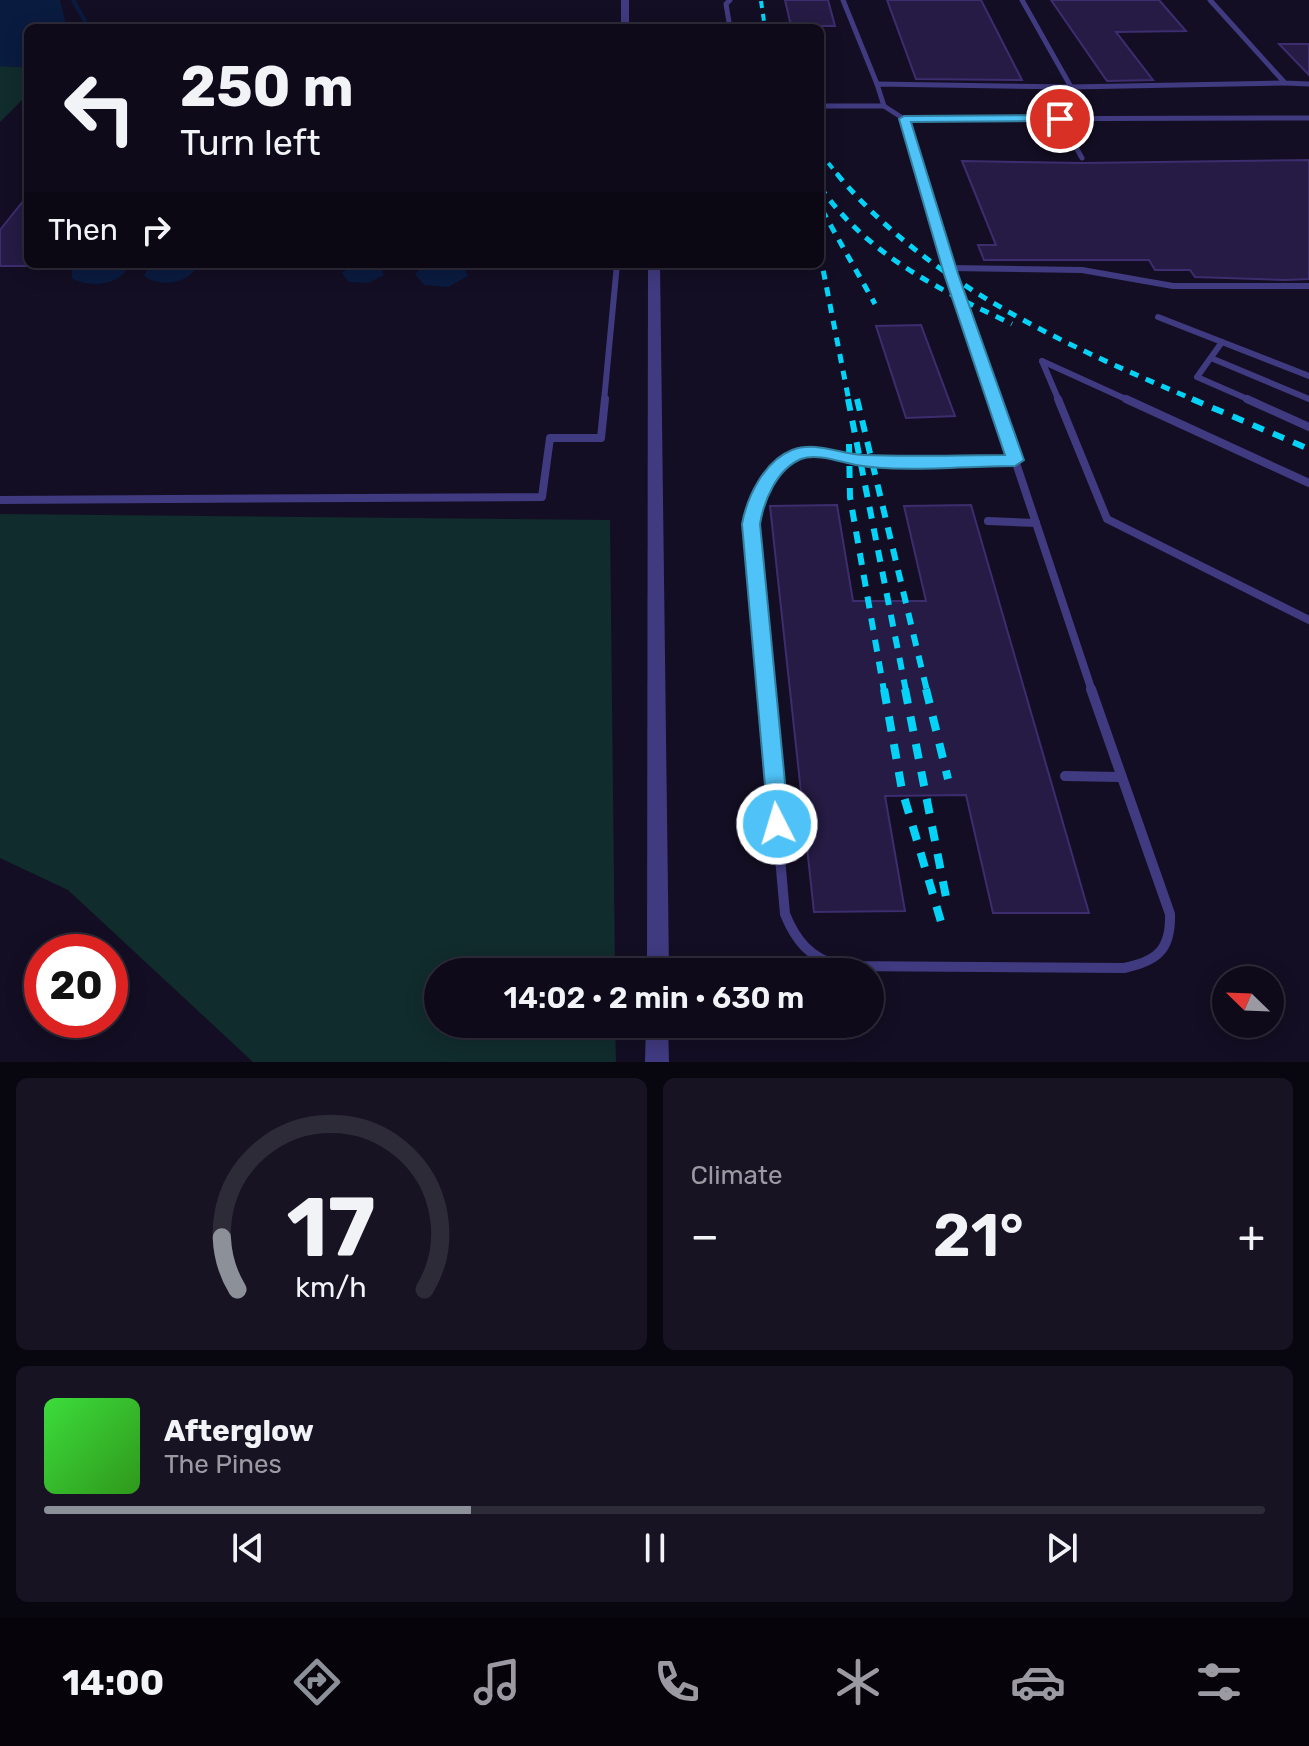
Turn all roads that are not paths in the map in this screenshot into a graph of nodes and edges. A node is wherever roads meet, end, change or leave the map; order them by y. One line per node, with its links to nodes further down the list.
1 (625, 0): 6 (street)
2 (730, 0): 7 (lane)
3 (843, 0): 9 (lane)
4 (1022, 0): 11 (lane)
5 (1210, 0): 8 (lane)
6 (625, 24)
7 (729, 24)
8 (1285, 83): 10 (lane); 11 (lane)
9 (877, 84): 11 (lane); 13 (lane)
10 (1309, 84)
11 (1071, 87)
12 (824, 106): 13 (lane)
13 (884, 106): 15 (lane)
14 (1309, 118): 16 (lane)
15 (904, 119): 16 (lane); 20 (lane)
16 (1060, 119): 17 (lane)
17 (1082, 158)
18 (617, 268): 30 (lane)
19 (654, 268): 36 (street)
20 (950, 268): 21 (lane); 28 (lane)
21 (1309, 286)
22 (1158, 317): 23 (lane)
23 (1222, 342): 24 (lane); 25 (lane)
24 (1211, 358): 26 (lane); 27 (lane)
25 (1309, 376)
26 (1309, 399)
27 (1309, 427)
28 (1015, 460): 32 (lane); 35 (lane)
29 (1309, 483): 33 (lane)
30 (0, 500)
31 (988, 521): 32 (lane)
32 (1036, 523): 35 (lane)
33 (1309, 620)
34 (1065, 776): 35 (lane)
35 (1120, 777)
36 (658, 958)
37 (657, 1038): 38 (street)
38 (657, 1062)

